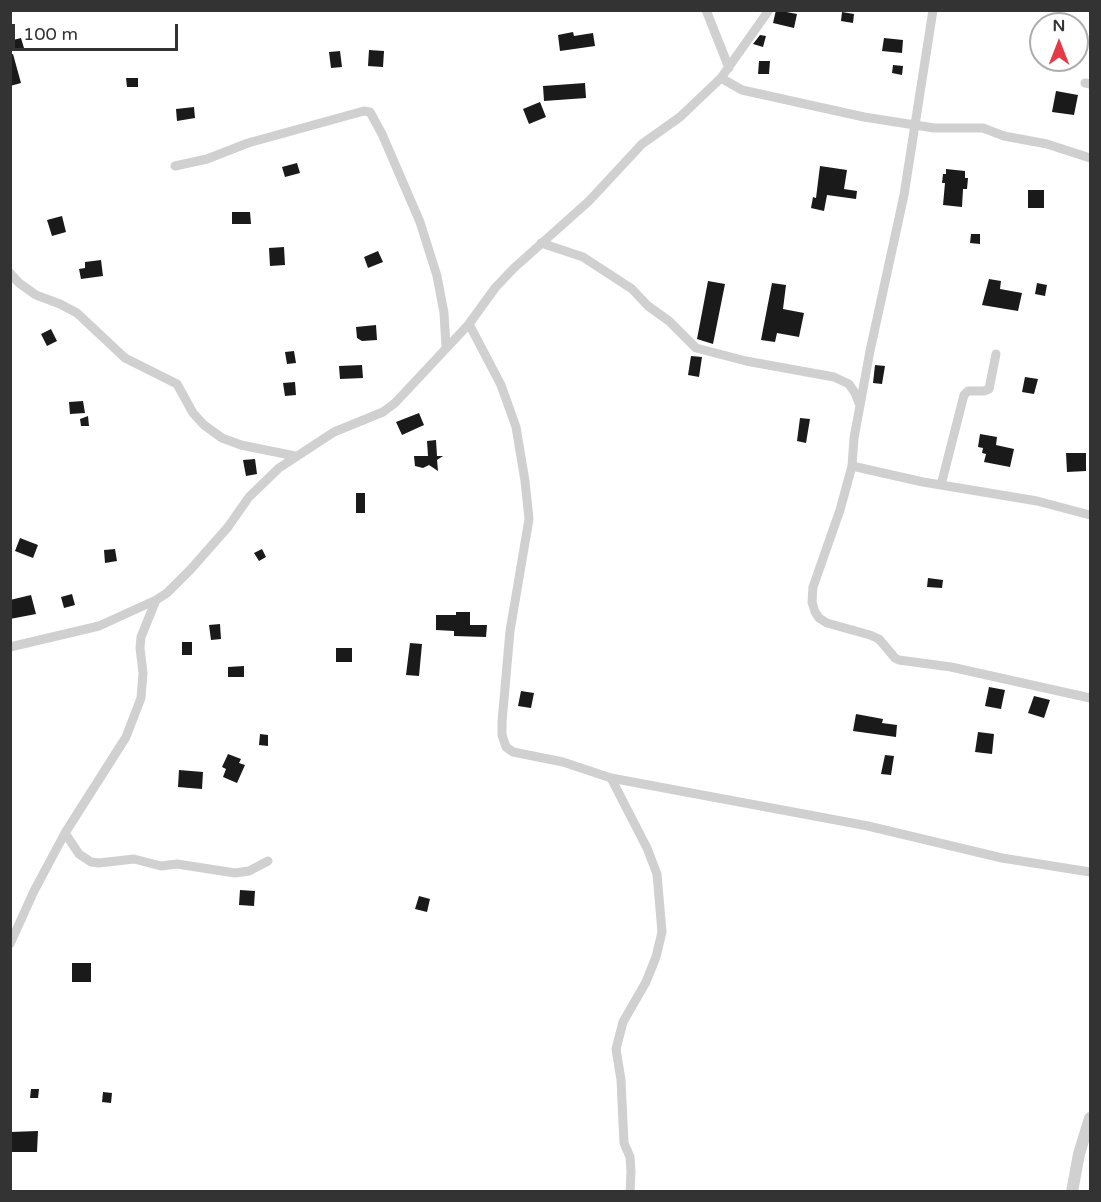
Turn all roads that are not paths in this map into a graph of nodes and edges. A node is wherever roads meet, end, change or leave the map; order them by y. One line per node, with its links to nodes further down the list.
1 (706, 10): 4 (street)
2 (769, 10): 4 (street)
3 (933, 10): 6 (street)
4 (729, 68): 5 (street)
5 (721, 78): 6 (street); 9 (street)
6 (914, 126): 7 (street); 14 (street)
7 (1090, 158)
8 (175, 166): 12 (street)
9 (541, 243): 11 (street); 14 (street)
10 (10, 273): 15 (street)
11 (469, 324): 12 (street); 22 (street)
12 (446, 347): 15 (street)
13 (996, 354): 17 (street)
14 (860, 406): 16 (street)
15 (295, 456): 19 (street)
16 (852, 466): 17 (street); 21 (street)
17 (941, 485): 18 (street)
18 (1090, 514)
19 (156, 600): 20 (street); 23 (street)
20 (10, 647)
21 (1090, 698)
22 (611, 778): 25 (street); 28 (street)
23 (65, 833): 24 (street); 26 (street)
24 (268, 861)
25 (1090, 872)
26 (10, 944)
27 (1090, 1118): 29 (street)
28 (630, 1191)
29 (1072, 1191)

